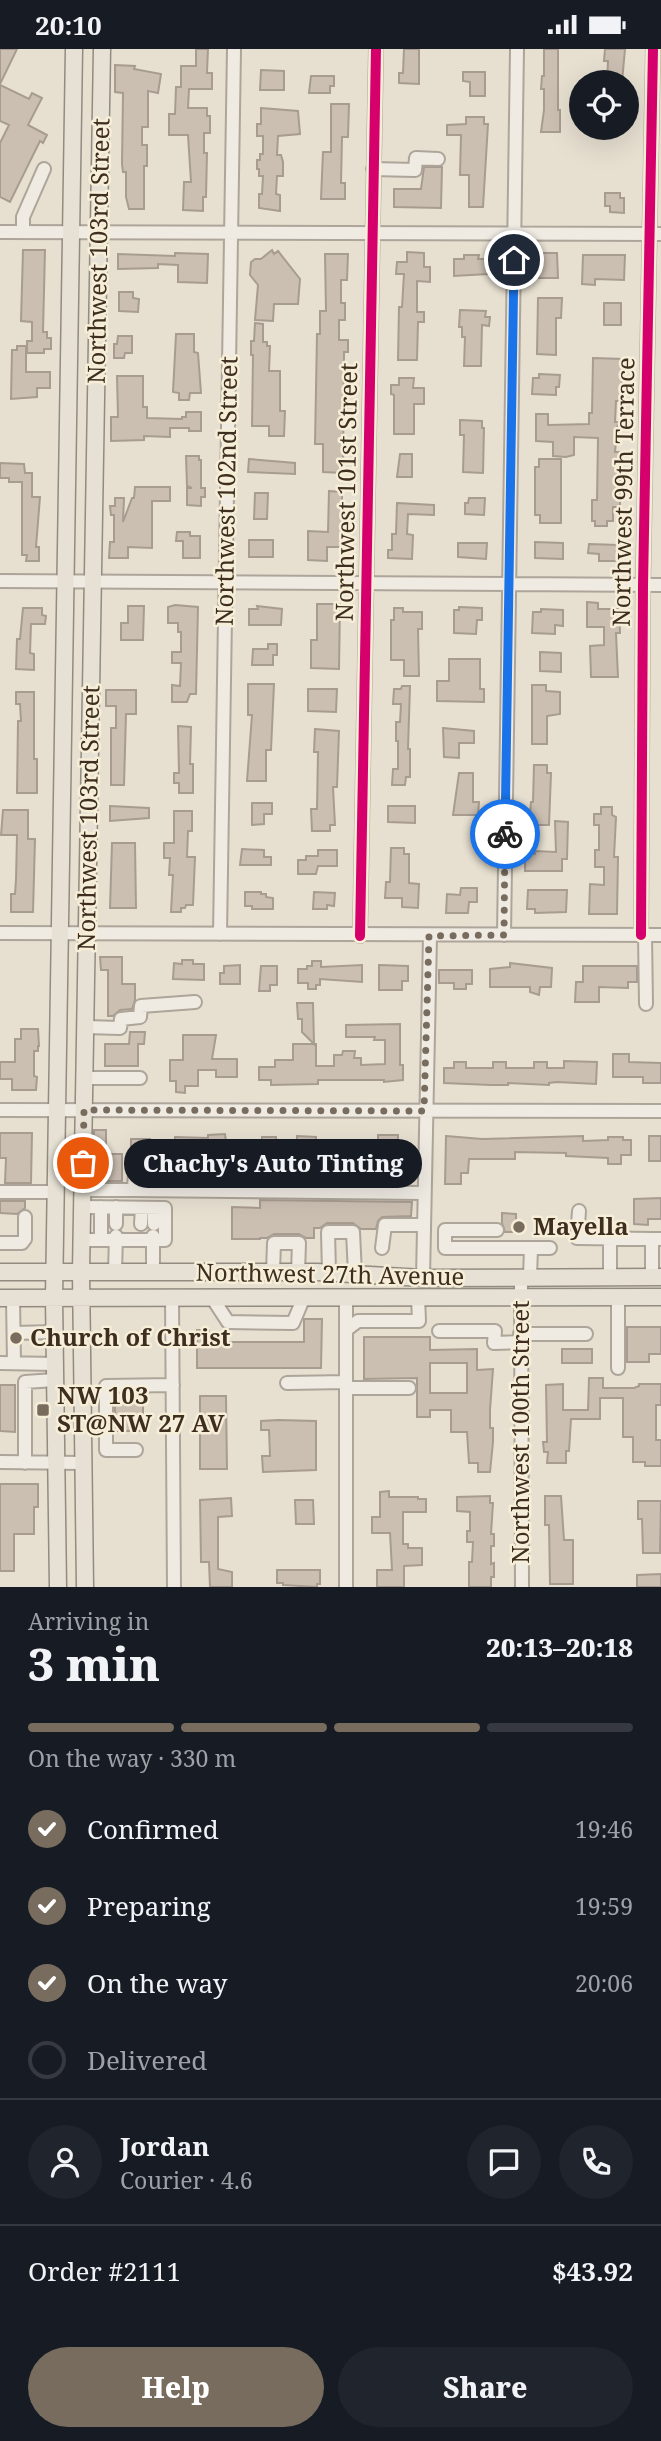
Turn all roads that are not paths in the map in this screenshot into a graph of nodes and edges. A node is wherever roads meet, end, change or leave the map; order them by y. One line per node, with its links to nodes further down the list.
1 (74, 49): 14 (main road, Northwest 103rd Street)
2 (102, 49): 16 (main road, Northwest 103rd Street)
3 (234, 49): 13 (street, Northwest 102nd Street)
4 (376, 49): 9 (street, Northwest 101st Street)
5 (517, 49): 15 (street)
6 (653, 49): 17 (street, Northwest 99th Terrace)
7 (438, 159): 9 (street)
8 (44, 169): 12 (street)
9 (373, 169): 10 (street, Northwest 101st Street)
10 (372, 231): 13 (street); 15 (street); 22 (street, Northwest 101st Street)
11 (0, 232): 12 (street)
12 (23, 232): 14 (street)
13 (231, 232): 16 (street); 21 (street, Northwest 102nd Street)
14 (72, 233): 16 (street); 19 (main road, Northwest 103rd Street)
15 (515, 233): 17 (street); 23 (street)
16 (100, 234): 20 (main road, Northwest 103rd Street)
17 (655, 234): 24 (street, Northwest 99th Terrace)
18 (0, 581): 19 (street)
19 (66, 582): 20 (street); 27 (main road, Northwest 103rd Street)
20 (93, 582): 21 (street); 29 (main road, Northwest 103rd Street)
21 (225, 582): 22 (street); 28 (street, Northwest 102nd Street)
22 (367, 583): 23 (street); 33 (street, Northwest 101st Street)
23 (509, 584): 24 (street); 30 (street)
24 (643, 585): 25 (street); 31 (street, Northwest 99th Terrace)
25 (661, 585)
26 (0, 933): 27 (street)
27 (59, 934): 29 (street); 41 (main road, Northwest 103rd Street)
28 (219, 934): 29 (street); 33 (street)
29 (87, 935): 37 (main road, Northwest 103rd Street)
30 (504, 935): 31 (street); 34 (street)
31 (643, 935): 32 (street); 36 (street, Northwest 99th Terrace)
32 (661, 935)
33 (360, 936): 34 (street)
34 (429, 936): 43 (street)
35 (195, 1002): 37 (street)
36 (646, 1004)
37 (86, 1027): 38 (main road, Northwest 103rd Street)
38 (85, 1078): 39 (street); 42 (main road, Northwest 103rd Street)
39 (140, 1078)
40 (0, 1110): 41 (street)
41 (57, 1110): 42 (street); 49 (main road, Northwest 103rd Street)
42 (84, 1110): 43 (street); 46 (main road, Northwest 103rd Street)
43 (424, 1111): 44 (street); 50 (street)
44 (661, 1111)
45 (158, 1172): 47 (street)
46 (83, 1190): 47 (street); 51 (main road, Northwest 103rd Street)
47 (134, 1191): 50 (street)
48 (0, 1192): 49 (street)
49 (56, 1192): 70 (main road, Northwest 103rd Street)
50 (423, 1193): 57 (street)
51 (82, 1207): 52 (street); 63 (main road, Northwest 103rd Street)
52 (101, 1207): 53 (street); 64 (street)
53 (116, 1207): 54 (street); 59 (street)
54 (148, 1208): 60 (street); 60 (street)
55 (579, 1211): 61 (street)
56 (25, 1217): 65 (street)
57 (423, 1225): 66 (street); 81 (street)
58 (497, 1230): 67 (street)
59 (116, 1233): 60 (street); 64 (street); 72 (street)
60 (147, 1233): 73 (street)
61 (610, 1238): 62 (street); 79 (street)
62 (657, 1239): 80 (street)
63 (82, 1240): 64 (street); 71 (main road, Northwest 103rd Street)
64 (101, 1240)
65 (0, 1243)
66 (382, 1248)
67 (531, 1248): 68 (street); 78 (street, Northwest 100th Street)
68 (550, 1248)
69 (0, 1272): 70 (main road, Northwest 27th Avenue)
70 (55, 1272): 71 (main road, Northwest 27th Avenue); 91 (main road, Northwest 103rd Street)
71 (81, 1272): 72 (main road, Northwest 27th Avenue); 92 (main road, Northwest 103rd Street)
72 (115, 1272): 73 (main road, Northwest 27th Avenue)
73 (153, 1272): 74 (main road, Northwest 27th Avenue)
74 (273, 1272): 75 (main road, Northwest 27th Avenue); 75 (street)
75 (298, 1272): 76 (main road, Northwest 27th Avenue)
76 (329, 1272): 77 (main road, Northwest 27th Avenue); 77 (street)
77 (355, 1274): 81 (main road, Northwest 27th Avenue)
78 (525, 1277): 79 (main road, Northwest 27th Avenue); 81 (main road, Northwest 27th Avenue); 87 (street, Northwest 100th Street)
79 (610, 1277): 80 (main road, Northwest 27th Avenue)
80 (657, 1277)
81 (422, 1278)
82 (211, 1296): 83 (main road, Northwest 27th Avenue); 84 (main road, Northwest 27th Avenue); 84 (street)
83 (172, 1297): 92 (main road, Northwest 27th Avenue); 104 (street)
84 (303, 1297): 85 (main road, Northwest 27th Avenue)
85 (346, 1297): 86 (main road, Northwest 27th Avenue); 93 (street)
86 (418, 1297): 87 (main road, Northwest 27th Avenue); 93 (street)
87 (520, 1297): 88 (main road, Northwest 27th Avenue); 98 (street, Northwest 100th Street)
88 (618, 1297): 89 (main road, Northwest 27th Avenue); 101 (street)
89 (661, 1297)
90 (7, 1298): 91 (main road, Northwest 27th Avenue); 96 (street)
91 (54, 1298): 92 (main road, Northwest 27th Avenue); 95 (main road, Northwest 103rd Street)
92 (81, 1299): 111 (main road, Northwest 103rd Street)
93 (346, 1329): 105 (street)
94 (439, 1331): 98 (street)
95 (55, 1332): 96 (street); 102 (main road, Northwest 103rd Street)
96 (14, 1333): 100 (street)
97 (586, 1334): 98 (street)
98 (520, 1338): 116 (street, Northwest 100th Street)
99 (0, 1363): 100 (street)
100 (14, 1363): 102 (street)
101 (618, 1368)
102 (55, 1372): 109 (street); 110 (main road, Northwest 103rd Street)
103 (287, 1383): 105 (street)
104 (173, 1385): 107 (street); 114 (street)
105 (346, 1385): 106 (street); 115 (street)
106 (409, 1388)
107 (136, 1450)
108 (0, 1462): 109 (street)
109 (25, 1463): 110 (street)
110 (56, 1463): 111 (street); 112 (main road, Northwest 103rd Street)
111 (83, 1463): 113 (main road, Northwest 103rd Street)
112 (58, 1587)
113 (85, 1587)
114 (174, 1587)
115 (346, 1587)
116 (522, 1587)

